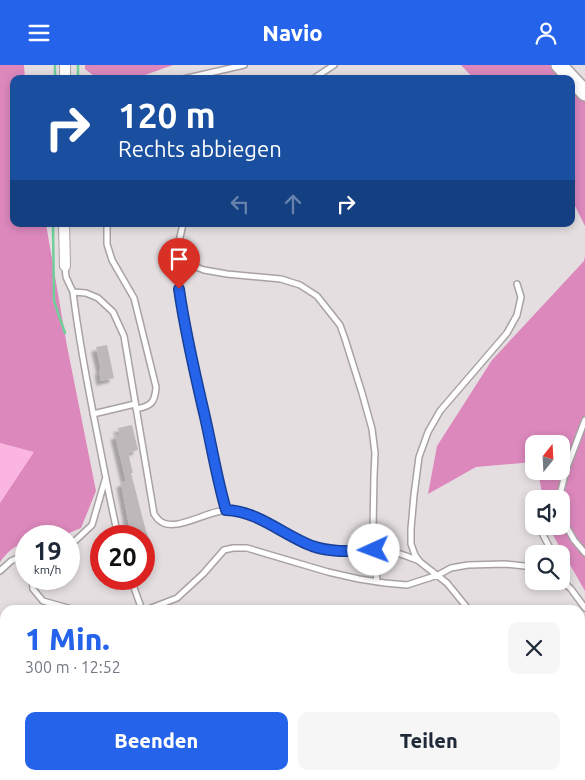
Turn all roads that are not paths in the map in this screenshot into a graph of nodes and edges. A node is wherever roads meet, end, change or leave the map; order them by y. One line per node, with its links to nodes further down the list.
1 (244, 65): 4 (lane)
2 (334, 65): 5 (lane)
3 (558, 65): 6 (main road)
4 (201, 75)
5 (319, 75)
6 (568, 75)
7 (575, 83): 8 (main road)
8 (585, 93)
9 (64, 227): 13 (street)
10 (107, 227): 16 (lane)
11 (182, 227): 12 (lane)
12 (178, 246): 21 (lane); 25 (lane)
13 (65, 266): 15 (lane)
14 (517, 284): 28 (lane)
15 (73, 292): 16 (lane); 17 (lane)
16 (135, 406): 17 (lane); 21 (lane)
17 (93, 414): 19 (lane)
18 (585, 420): 20 (lane)
19 (105, 477): 22 (lane); 24 (lane)
20 (561, 490)
21 (226, 510): 25 (lane)
22 (116, 525)
23 (570, 532): 26 (lane)
24 (80, 536)
25 (374, 550): 28 (lane); 32 (lane)
26 (585, 553)
27 (15, 559): 30 (lane)
28 (420, 561): 31 (lane)
29 (525, 566): 31 (lane)
30 (0, 571)
31 (438, 575): 32 (lane); 39 (lane)
32 (377, 582): 38 (lane)
33 (570, 588): 40 (lane)
34 (34, 590): 36 (lane)
35 (136, 590): 37 (lane)
36 (57, 605)
37 (142, 605)
38 (158, 605)
39 (465, 605)
40 (583, 605)

